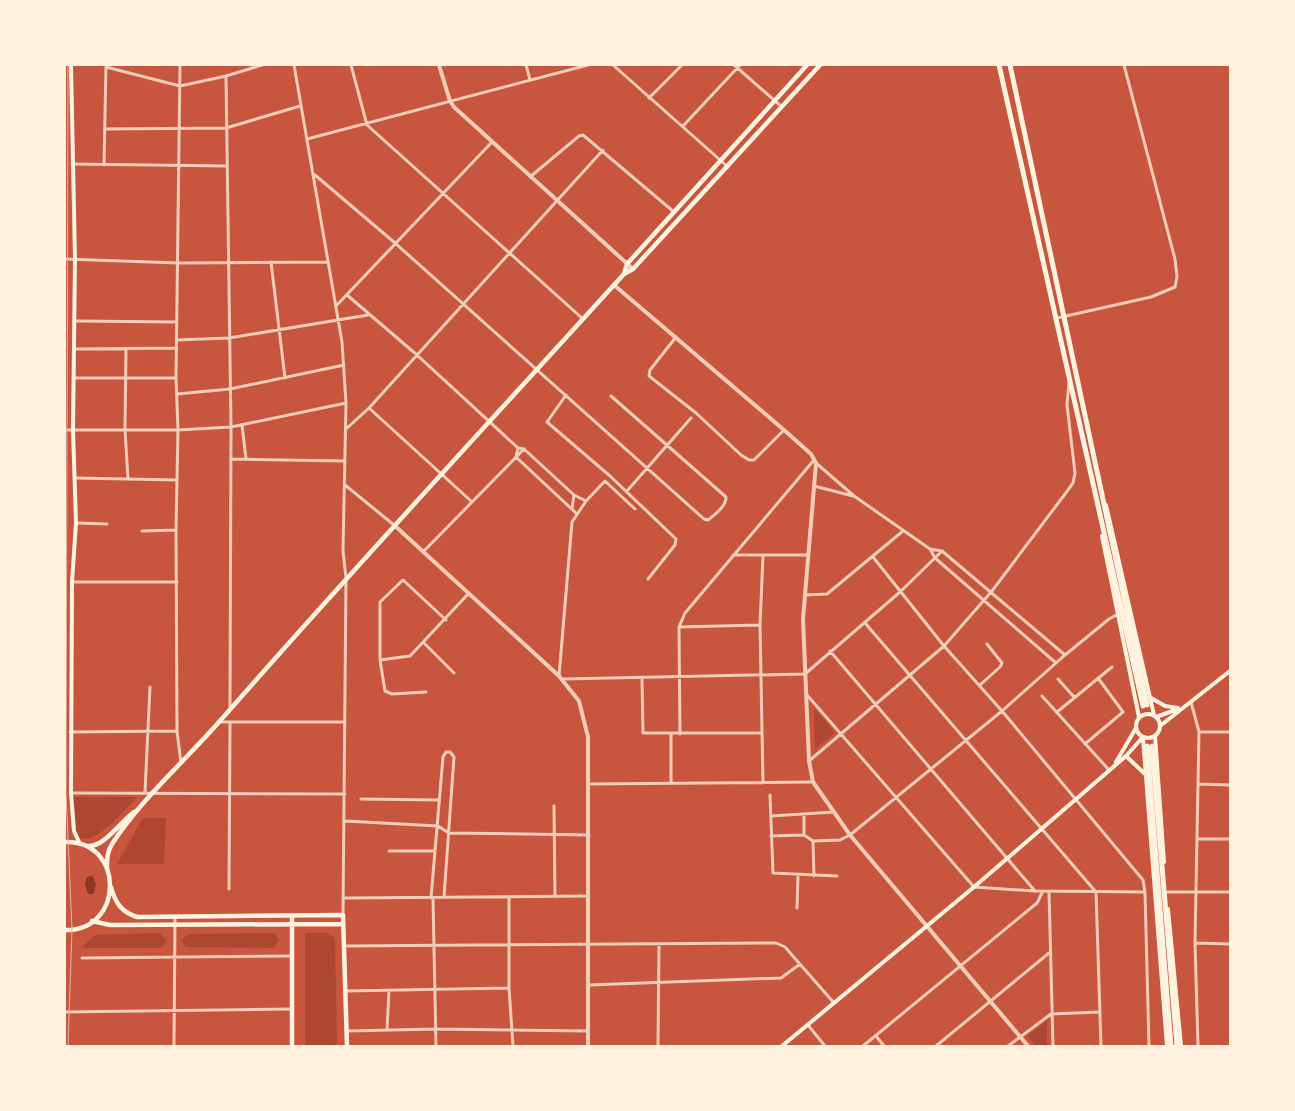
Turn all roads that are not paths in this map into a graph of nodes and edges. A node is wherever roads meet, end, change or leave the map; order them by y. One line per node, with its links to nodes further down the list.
1 (71, 65): 36 (main road)
2 (180, 65): 21 (street)
3 (262, 65): 19 (street)
4 (294, 65): 25 (street)
5 (351, 65): 27 (street)
6 (439, 65): 23 (street)
7 (526, 65): 20 (street)
8 (588, 65): 20 (street)
9 (613, 65): 22 (street)
10 (682, 65): 22 (street)
11 (734, 65): 18 (street)
12 (807, 65): 24 (main road)
13 (820, 65): 26 (main road)
14 (999, 65): 63 (highway)
15 (1010, 65): 62 (highway)
16 (1124, 65): 62 (street)
17 (106, 66): 21 (street); 30 (street)
18 (739, 67): 24 (street); 28 (street)
19 (226, 76): 21 (street); 29 (street)
20 (530, 80): 23 (street)
21 (180, 86): 31 (street)
22 (650, 98): 28 (street)
23 (450, 101): 27 (street); 33 (street)
24 (776, 101): 26 (street); 35 (main road)
25 (300, 106): 29 (street); 32 (street)
26 (782, 107): 40 (main road)
27 (367, 125): 32 (street); 43 (street)
28 (683, 126): 35 (street)
29 (226, 128): 31 (street); 38 (street)
30 (105, 129): 31 (street); 37 (street)
31 (180, 130): 39 (street)
32 (307, 139): 41 (street)
33 (492, 142): 42 (street); 43 (street)
34 (603, 150): 42 (street); 44 (street); 45 (street)
35 (721, 161): 40 (street); 45 (main road)
36 (72, 164): 37 (street); 49 (main road)
37 (104, 165): 39 (street)
38 (227, 166): 39 (street); 53 (street)
39 (179, 167): 52 (street)
40 (728, 167): 55 (main road)
41 (314, 174): 46 (street); 51 (street)
42 (530, 177): 44 (street)
43 (443, 192): 46 (street); 47 (street)
44 (557, 202): 47 (street); 54 (street)
45 (674, 212): 54 (main road)
46 (395, 243): 58 (street); 59 (street)
47 (510, 252): 59 (street); 65 (street)
48 (65, 259): 49 (street)
49 (74, 259): 52 (street); 66 (main road)
50 (271, 262): 51 (street); 53 (street); 68 (street)
51 (328, 262): 60 (street)
52 (178, 263): 53 (street); 67 (street)
53 (229, 263): 70 (street)
54 (627, 264): 55 (street); 56 (main road)
55 (633, 269): 56 (main road)
56 (624, 274): 57 (main road)
57 (614, 285): 65 (main road); 69 (street)
58 (347, 295): 60 (street); 61 (street)
59 (463, 305): 75 (street); 80 (street)
60 (336, 307): 64 (street)
61 (368, 315): 64 (street); 75 (street)
62 (1064, 317): 63 (street); 76 (highway)
63 (1057, 318): 77 (highway)
64 (338, 319): 68 (street); 78 (street)
65 (583, 319): 80 (main road)
66 (75, 321): 67 (street); 73 (main road)
67 (177, 322): 71 (street)
68 (280, 329): 70 (street); 86 (street)
69 (676, 337): 102 (street); 102 (street)
70 (229, 338): 71 (street); 87 (street)
71 (177, 340): 72 (street)
72 (176, 348): 74 (street); 85 (street)
73 (75, 349): 74 (street); 83 (main road)
74 (126, 349): 84 (street)
75 (417, 355): 92 (street); 94 (street)
76 (1074, 360): 77 (highway); 79 (highway)
77 (1067, 362): 81 (highway)
78 (344, 365): 86 (street); 91 (street)
79 (1075, 368): 81 (highway); 121 (highway)
80 (536, 370): 89 (street); 94 (main road)
81 (1068, 370): 82 (highway)
82 (1070, 376): 124 (highway); 146 (street)
83 (75, 378): 84 (street); 99 (main road)
84 (126, 378): 85 (street); 100 (street)
85 (176, 378): 88 (street)
86 (285, 378): 87 (street)
87 (230, 389): 88 (street); 96 (street)
88 (176, 394): 101 (street)
89 (566, 395): 111 (street); 118 (street)
90 (611, 396): 103 (street)
91 (346, 403): 95 (street); 97 (street)
92 (369, 408): 97 (street); 112 (street)
93 (691, 418): 103 (street)
94 (488, 422): 104 (street); 112 (main road)
95 (242, 425): 96 (street); 108 (street)
96 (231, 427): 101 (street); 107 (street)
97 (346, 429): 109 (street)
98 (65, 430): 99 (street)
99 (73, 430): 100 (street); 113 (main road)
100 (125, 430): 101 (street); 114 (street)
101 (178, 430): 115 (street)
102 (784, 430): 110 (street)
103 (667, 444): 111 (street); 111 (street)
104 (518, 448): 105 (street); 106 (street)
105 (524, 449): 106 (street); 119 (street)
106 (516, 457): 122 (street); 125 (street)
107 (230, 459): 108 (street); 183 (street)
108 (246, 459): 109 (street)
109 (345, 461): 116 (street)
110 (815, 462): 117 (street); 120 (street); 137 (street)
111 (647, 467): 118 (street)
112 (442, 474): 122 (street); 130 (main road)
113 (75, 478): 114 (street); 128 (main road)
114 (128, 479): 115 (street)
115 (177, 480): 131 (street)
116 (344, 485): 130 (street); 142 (street)
117 (814, 486): 120 (street); 138 (street)
118 (627, 492): 143 (street)
119 (574, 495): 123 (street); 125 (street)
120 (854, 496): 133 (street)
121 (1104, 498): 124 (highway); 180 (main road)
122 (472, 501): 136 (street)
123 (586, 502): 126 (street); 127 (street)
124 (1097, 502): 151 (main road)
125 (572, 509): 127 (street)
126 (635, 509)
127 (577, 514): 169 (street)
128 (76, 524): 129 (street); 144 (main road)
129 (107, 524)
130 (394, 525): 136 (street); 142 (main road)
131 (176, 530): 132 (street); 145 (street)
132 (142, 531)
133 (903, 531): 134 (street); 140 (street)
134 (930, 549): 135 (street); 141 (street)
135 (942, 551): 141 (street); 146 (street)
136 (423, 552): 148 (street)
137 (732, 555): 139 (street); 155 (street)
138 (807, 555): 139 (street); 149 (street)
139 (763, 556): 154 (street)
140 (873, 557): 147 (street); 149 (street)
141 (935, 558): 147 (street); 150 (street)
142 (346, 578): 183 (main road); 191 (street)
143 (648, 579)
144 (72, 582): 145 (street); 196 (main road)
145 (177, 582): 195 (street)
146 (992, 591): 150 (street); 160 (street)
147 (900, 592): 153 (street); 158 (street)
148 (470, 593): 152 (street); 169 (street)
149 (805, 595): 166 (street)
150 (985, 600): 158 (street); 162 (street)
151 (1118, 614): 160 (street); 188 (main road)
152 (446, 620): 156 (street); 161 (street)
153 (865, 623): 159 (street); 168 (street)
154 (760, 626): 155 (street); 167 (street)
155 (679, 627): 170 (street)
156 (424, 643): 161 (street); 165 (street)
157 (988, 644): 174 (street)
158 (944, 646): 168 (street); 174 (street)
159 (830, 651): 166 (street); 182 (street)
160 (1065, 655): 162 (street)
161 (380, 660): 176 (street)
162 (1056, 662): 185 (street)
163 (1112, 667): 172 (street)
164 (1230, 671): 181 (main road)
165 (454, 673)
166 (805, 674): 167 (street); 177 (street)
167 (761, 676): 170 (street); 199 (street)
168 (911, 676): 182 (street); 205 (street)
169 (561, 677): 171 (street); 216 (street)
170 (680, 677): 171 (street); 202 (street)
171 (642, 678): 201 (street)
172 (1098, 678): 179 (street); 206 (street)
173 (1058, 679): 179 (street)
174 (980, 685): 185 (street)
175 (150, 687): 194 (street)
176 (426, 692)
177 (807, 695): 200 (street); 208 (street)
178 (1042, 696): 186 (street)
179 (1074, 697): 186 (street)
180 (1151, 698): 184 (main road); 187 (main road)
181 (1192, 702): 184 (main road); 197 (street)
182 (876, 705): 200 (street); 211 (street)
183 (230, 708): 189 (main road)
184 (1181, 708): 187 (main road); 192 (main road)
185 (1002, 711): 205 (street); 228 (street)
186 (1057, 712): 206 (street)
187 (1155, 716): 188 (main road); 192 (main road)
188 (1139, 717): 193 (main road)
189 (219, 722): 190 (street); 209 (main road)
190 (230, 722): 191 (street); 223 (street)
191 (345, 722): 224 (street)
192 (1160, 726): 203 (main road)
193 (1136, 728): 204 (main road); 210 (main road)
194 (149, 730): 195 (street); 196 (street); 221 (street)
195 (177, 731): 209 (street)
196 (70, 732): 220 (main road)
197 (1199, 732): 198 (street); 218 (street)
198 (1230, 732)
199 (762, 733): 202 (street); 215 (street)
200 (842, 733): 208 (street); 226 (street)
201 (671, 734): 202 (street); 217 (street)
202 (680, 734)
203 (1155, 736): 204 (main road); 264 (main road)
204 (1143, 738): 207 (main road); 213 (main road)
205 (967, 740): 211 (street); 237 (street)
206 (1085, 744): 212 (street)
207 (1126, 756): 210 (main road); 213 (main road)
208 (810, 761): 214 (street)
209 (181, 763): 222 (main road)
210 (1115, 764): 212 (main road)
211 (931, 769): 226 (street); 251 (street)
212 (1109, 770): 228 (main road)
213 (1146, 776): 334 (main road)
214 (813, 782): 215 (street); 232 (street)
215 (764, 783): 217 (street)
216 (589, 784): 217 (street); 240 (street)
217 (672, 784)
218 (1198, 784): 219 (street); 244 (street)
219 (1230, 785)
220 (71, 792): 221 (street); 248 (main road)
221 (145, 792): 222 (street)
222 (153, 792): 223 (street); 231 (main road)
223 (230, 793): 224 (street); 258 (street)
224 (345, 794): 235 (street)
225 (770, 795): 233 (street)
226 (897, 797): 241 (street); 257 (street)
227 (361, 799): 229 (street)
228 (1076, 799): 237 (main road); 263 (street)
229 (439, 800): 236 (street); 238 (street)
230 (554, 806): 239 (street)
231 (137, 810): 248 (main road); 252 (main road)
232 (834, 812): 234 (street); 241 (street)
233 (771, 816): 234 (street); 242 (street)
234 (804, 816): 243 (street)
235 (345, 822): 236 (street); 270 (street)
236 (438, 826): 238 (street); 250 (street)
237 (1042, 828): 251 (main road); 262 (street)
238 (449, 834): 239 (street); 272 (street)
239 (555, 835): 240 (street); 269 (street)
240 (589, 835): 267 (street)
241 (850, 835): 246 (street); 281 (street)
242 (771, 836): 243 (street); 253 (street)
243 (804, 836): 246 (street)
244 (1198, 839): 245 (street); 265 (street)
245 (1230, 839)
246 (813, 841): 254 (street)
247 (65, 842): 248 (main road)
248 (83, 845): 252 (main road)
249 (389, 851): 250 (street)
250 (435, 851): 271 (street)
251 (1007, 857): 257 (main road); 259 (street)
252 (107, 869): 256 (main road)
253 (798, 876): 254 (street); 273 (street)
254 (814, 876): 255 (street)
255 (837, 876)
256 (111, 887): 276 (main road); 277 (main road)
257 (974, 887): 259 (street); 281 (main road)
258 (229, 889)
259 (1035, 891): 260 (street)
260 (1043, 891): 261 (street); 295 (street)
261 (1049, 891): 262 (street); 290 (street)
262 (1096, 892): 263 (street); 307 (street)
263 (1145, 892): 333 (street)
264 (1166, 892): 265 (street); 336 (main road)
265 (1197, 892): 266 (street); 283 (street)
266 (1230, 892)
267 (588, 896): 269 (street); 288 (street)
268 (509, 897): 269 (street); 272 (street); 284 (street)
269 (555, 897)
270 (344, 898): 271 (street); 274 (street)
271 (432, 898): 272 (street); 287 (street)
272 (444, 898)
273 (797, 908)
274 (343, 914): 275 (main road); 279 (main road)
275 (292, 916): 276 (main road); 278 (main road)
276 (175, 918): 280 (street)
277 (92, 921): 280 (main road); 282 (main road)
278 (292, 924): 279 (main road); 280 (main road); 291 (main road)
279 (343, 924): 289 (main road)
280 (174, 925): 292 (street)
281 (927, 926): 295 (street); 303 (main road)
282 (65, 930)
283 (1195, 943): 286 (street); 337 (street)
284 (509, 944): 287 (street); 288 (street); 298 (street)
285 (659, 944): 288 (street); 294 (street); 296 (street)
286 (1230, 944)
287 (432, 945): 289 (street); 301 (street)
288 (589, 945): 297 (street)
289 (343, 946): 299 (main road)
290 (1050, 953): 302 (street); 308 (street)
291 (292, 956): 292 (street); 304 (main road)
292 (176, 957): 293 (street); 305 (street)
293 (82, 958)
294 (800, 964): 296 (street); 303 (street)
295 (961, 965): 302 (street); 315 (street)
296 (659, 981): 297 (street); 323 (street)
297 (589, 986): 314 (street)
298 (509, 988): 301 (street); 312 (street)
299 (344, 991): 300 (street); 313 (main road)
300 (389, 991): 301 (street); 311 (street)
301 (434, 991): 310 (street)
302 (991, 1000): 316 (street); 328 (street)
303 (834, 1003): 309 (main road)
304 (291, 1009): 305 (street); 318 (main road)
305 (173, 1011): 306 (street); 317 (street)
306 (65, 1012)
307 (1099, 1012): 308 (street); 332 (street)
308 (1051, 1014): 316 (street); 331 (street)
309 (808, 1025): 324 (main road); 325 (street)
310 (436, 1029): 311 (street); 312 (street); 320 (street)
311 (387, 1030): 313 (street)
312 (512, 1030): 314 (street); 321 (street)
313 (347, 1031): 319 (main road)
314 (588, 1031): 322 (street)
315 (876, 1036): 326 (street); 327 (street)
316 (1020, 1036): 329 (street); 330 (street)
317 (174, 1046)
318 (292, 1046)
319 (347, 1046)
320 (436, 1046)
321 (513, 1046)
322 (588, 1046)
323 (658, 1046)
324 (782, 1046)
325 (825, 1046)
326 (863, 1046)
327 (884, 1046)
328 (936, 1046)
329 (1008, 1046)
330 (1028, 1046)
331 (1053, 1046)
332 (1101, 1046)
333 (1149, 1046)
334 (1169, 1046): 335 (highway)
335 (1176, 1046)
336 (1181, 1046)
337 (1198, 1046)

